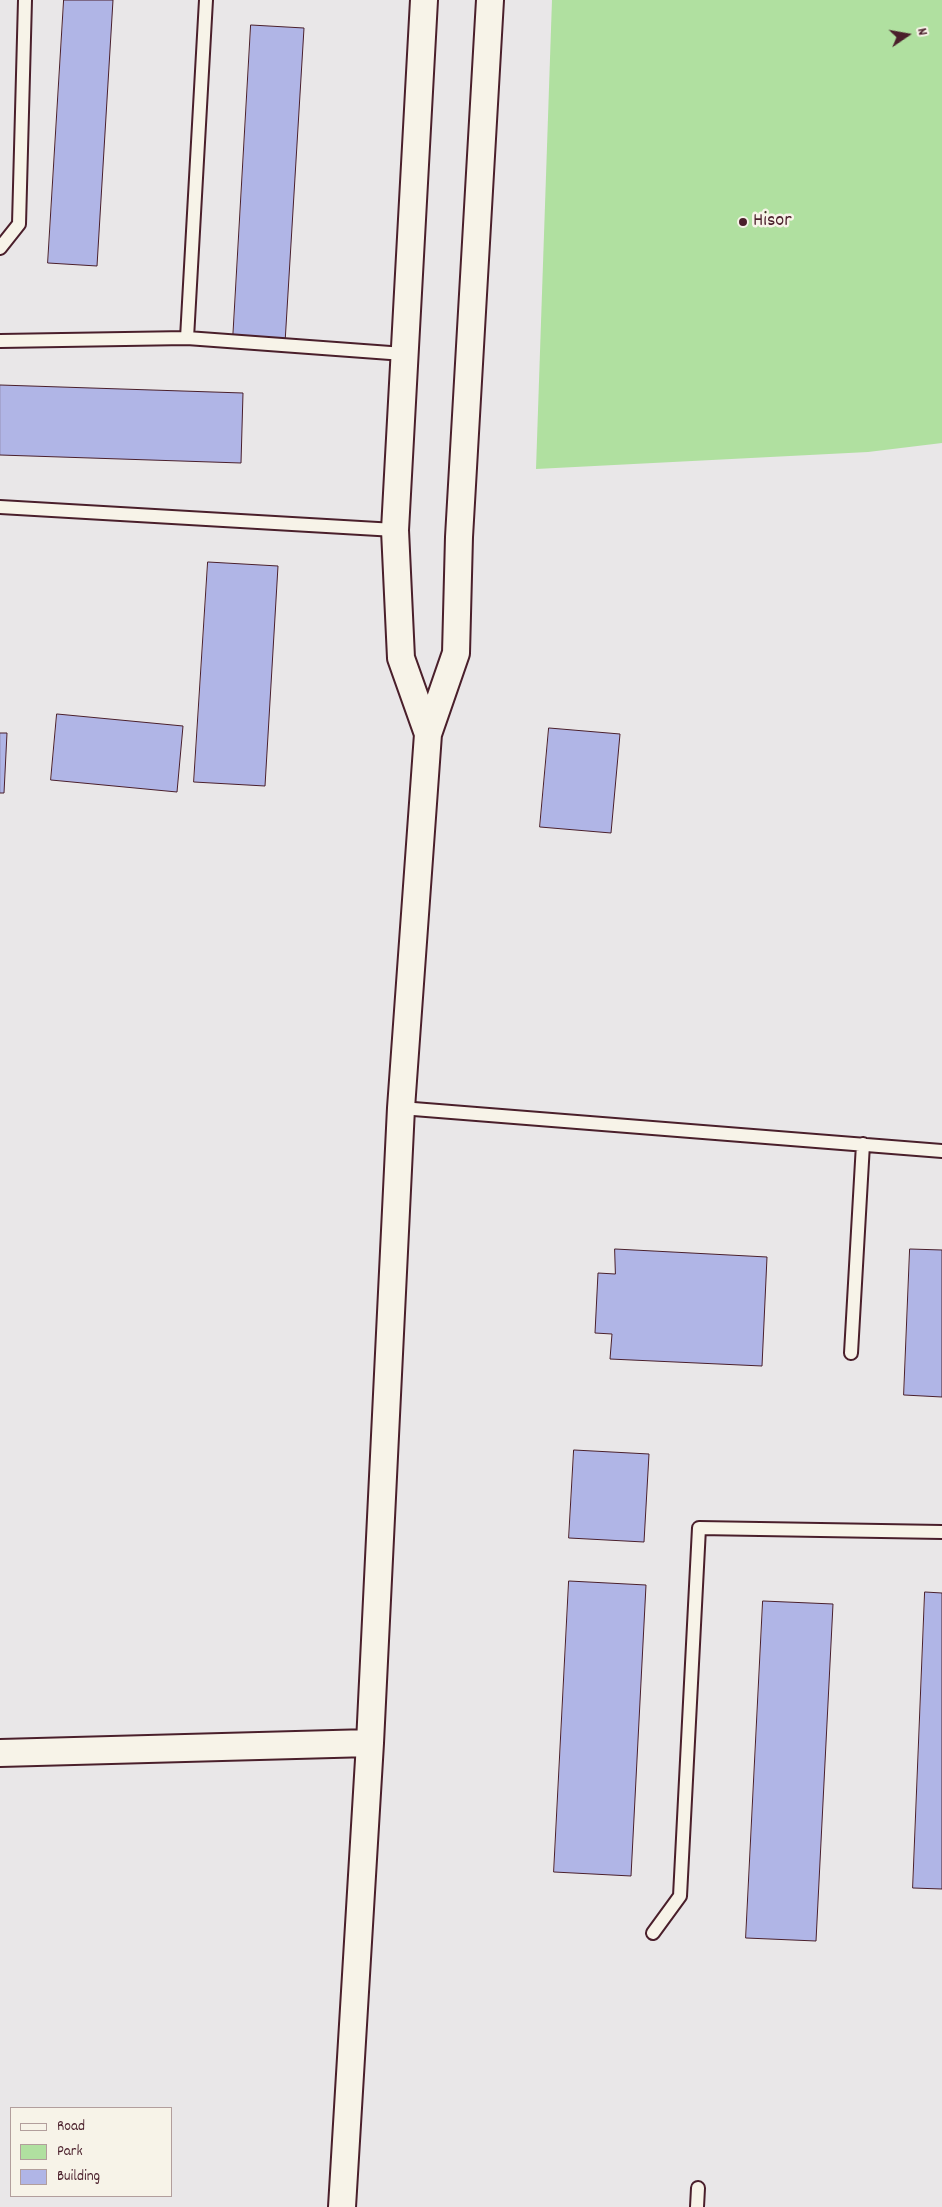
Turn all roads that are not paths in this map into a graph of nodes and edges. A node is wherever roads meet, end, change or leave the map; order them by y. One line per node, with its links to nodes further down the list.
1 (25, 0): 5 (lane)
2 (206, 0): 6 (lane)
3 (424, 0): 8 (street)
4 (490, 0): 11 (street)
5 (0, 248)
6 (187, 338): 7 (lane); 8 (lane)
7 (0, 341)
8 (404, 354): 10 (street)
9 (0, 507): 10 (lane)
10 (395, 530): 11 (street)
11 (428, 734): 12 (street)
12 (402, 1108): 13 (lane); 17 (street)
13 (863, 1144): 14 (lane); 15 (lane)
14 (942, 1151)
15 (851, 1353)
16 (942, 1532): 19 (lane)
17 (370, 1744): 18 (street); 21 (street)
18 (0, 1753)
19 (653, 1933)
20 (698, 2188): 22 (lane)
21 (342, 2207)
22 (697, 2207)

